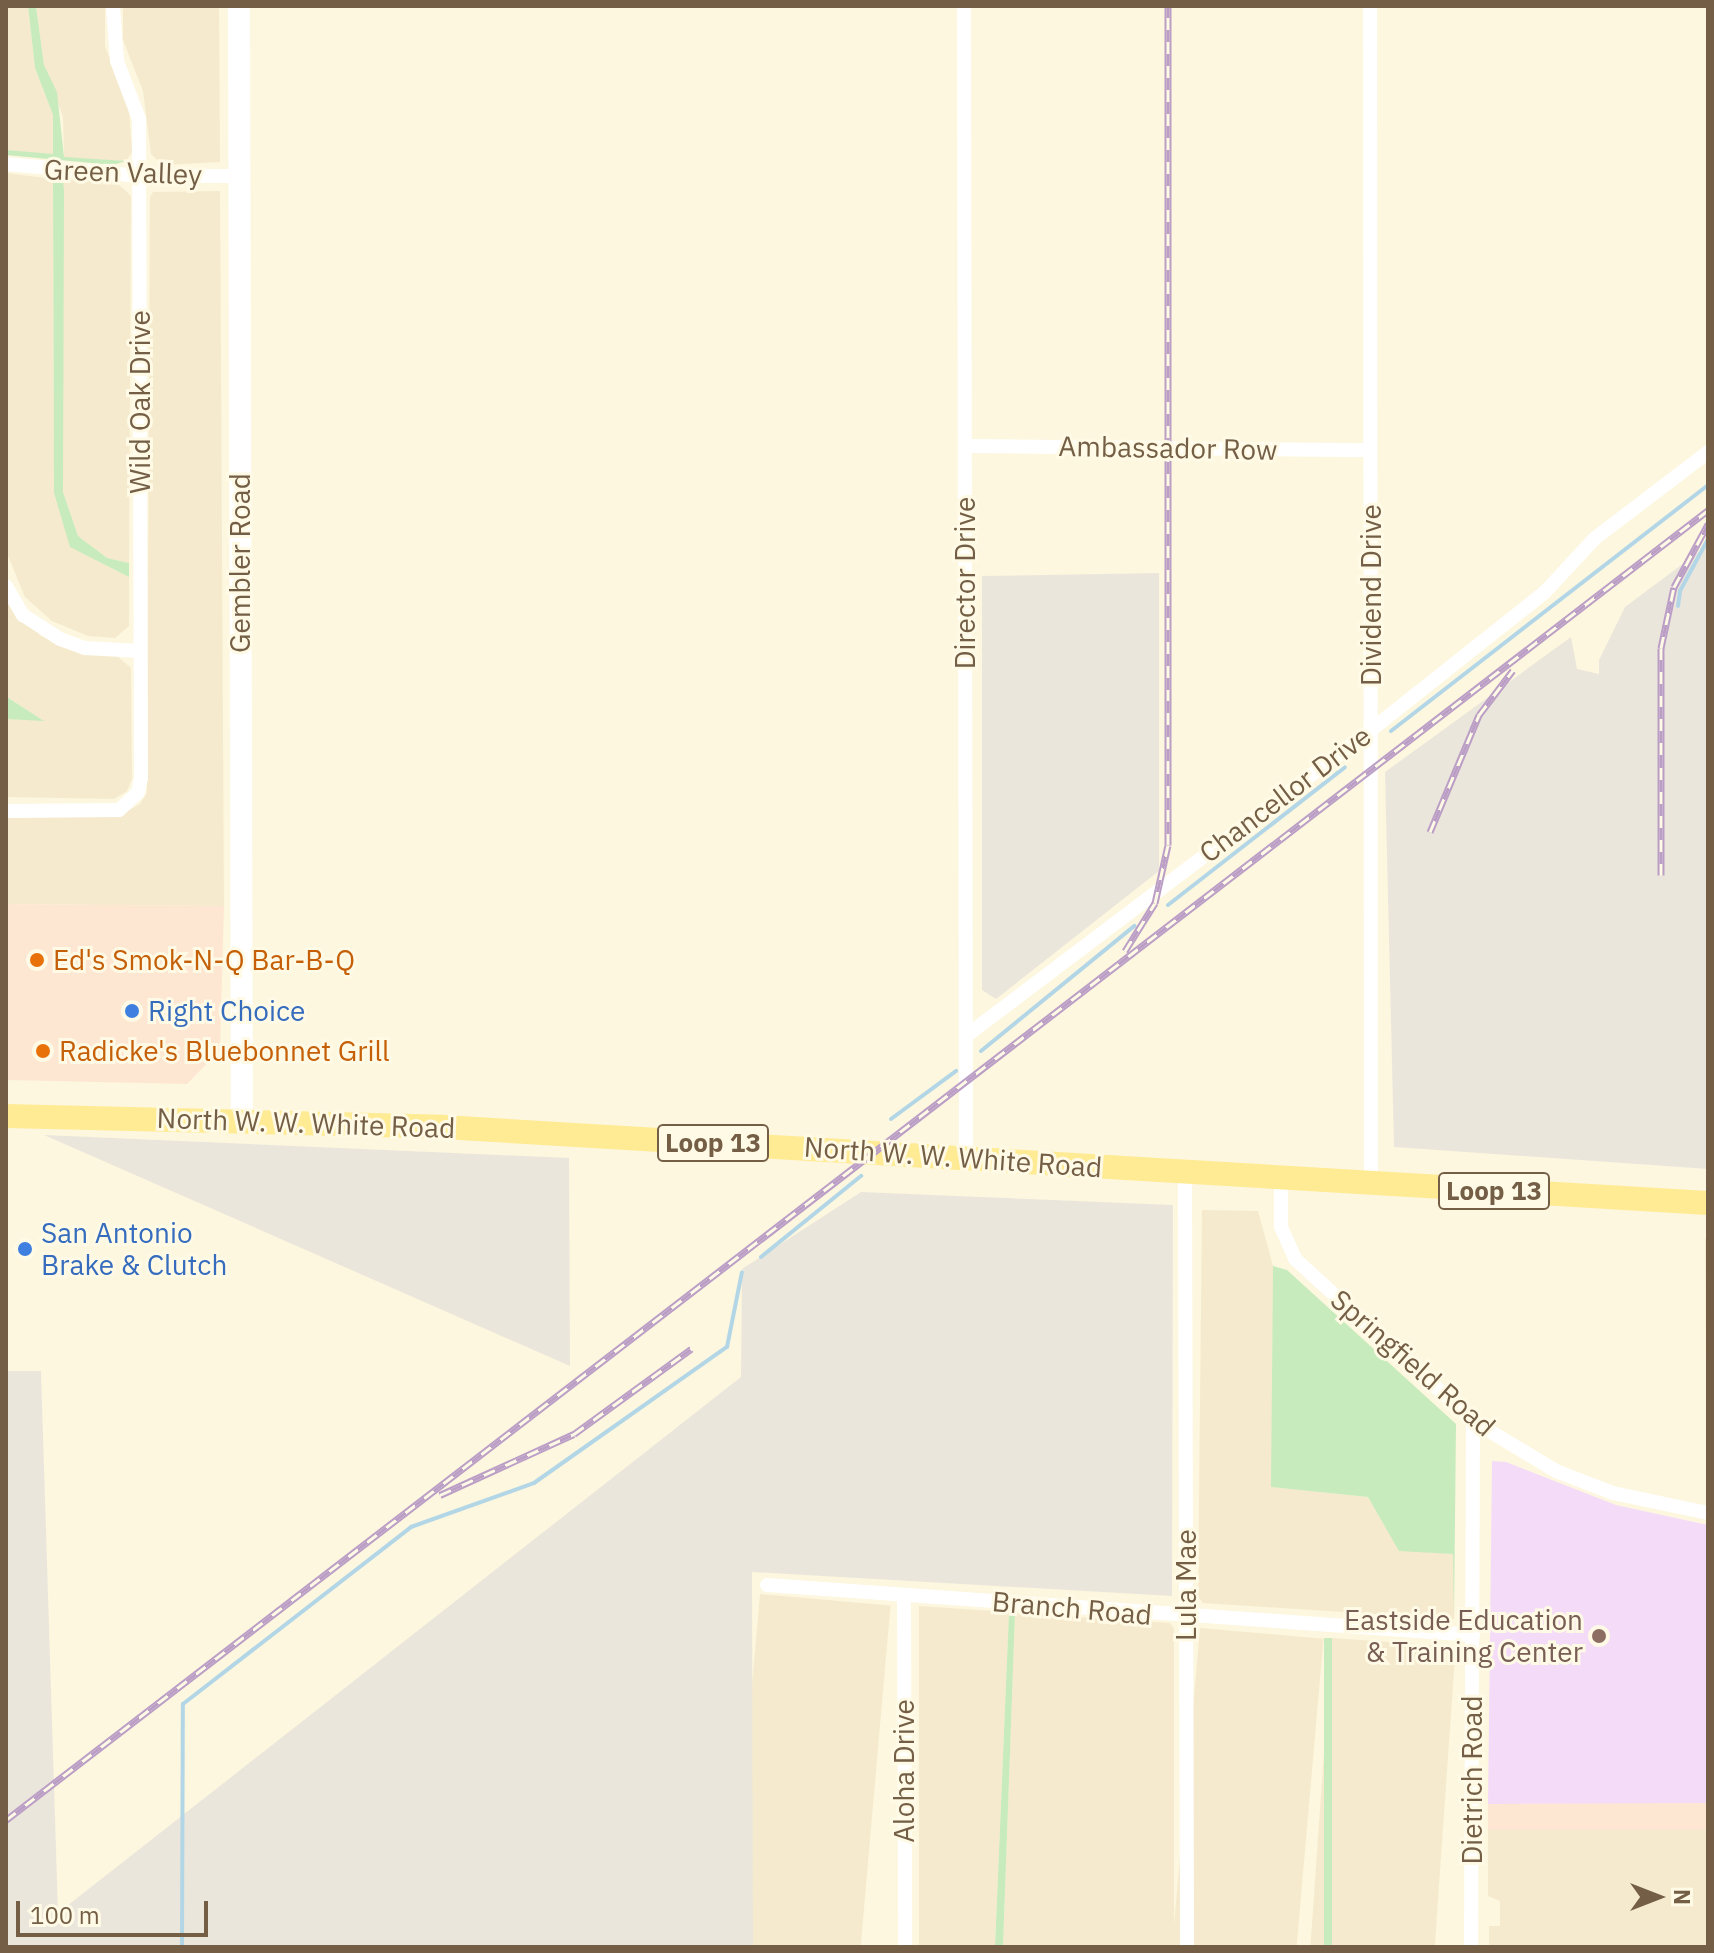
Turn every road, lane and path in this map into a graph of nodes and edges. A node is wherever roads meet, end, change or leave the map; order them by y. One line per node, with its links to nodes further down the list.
1 (113, 6): 6 (street, Wild Oak Drive)
2 (239, 6): 7 (main road, Gembler Road)
3 (964, 6): 8 (street, Director Drive)
4 (1370, 6): 9 (street, Dividend Drive)
5 (6, 164): 6 (street, Green Valley)
6 (140, 176): 7 (street, Green Valley); 12 (street, Wild Oak Drive)
7 (239, 176): 17 (main road, Gembler Road)
8 (965, 446): 9 (street, Ambassador Row); 15 (street, Director Drive)
9 (1370, 450): 13 (street, Dividend Drive)
10 (1708, 452): 13 (street, Chancellor Drive)
11 (6, 586): 12 (street)
12 (140, 651): 14 (street, Wild Oak Drive)
13 (1371, 730): 15 (street, Chancellor Drive); 21 (street, Dividend Drive)
14 (6, 811)
15 (966, 1036): 18 (street, Director Drive)
16 (6, 1116): 17 (main road, North W. W. White Road / Loop 13)
17 (242, 1119): 18 (main road, North W. W. White Road / Loop 13)
18 (966, 1159): 19 (main road, North W. W. White Road / Loop 13)
19 (1185, 1171): 20 (main road, North W. W. White Road / Loop 13); 27 (street, Lula Mae)
20 (1281, 1177): 21 (main road, North W. W. White Road / Loop 13); 23 (street, Springfield Road)
21 (1371, 1184): 22 (main road, North W. W. White Road / Loop 13)
22 (1708, 1203)
23 (1473, 1421): 24 (street, Springfield Road); 28 (street, Dietrich Road)
24 (1708, 1513)
25 (767, 1585): 26 (street, Branch Road)
26 (904, 1595): 27 (street, Branch Road); 29 (street, Aloha Drive)
27 (1187, 1617): 28 (street, Branch Road); 30 (street, Lula Mae)
28 (1473, 1635): 31 (street, Dietrich Road)
29 (905, 1947)
30 (1187, 1947)
31 (1471, 1947)

